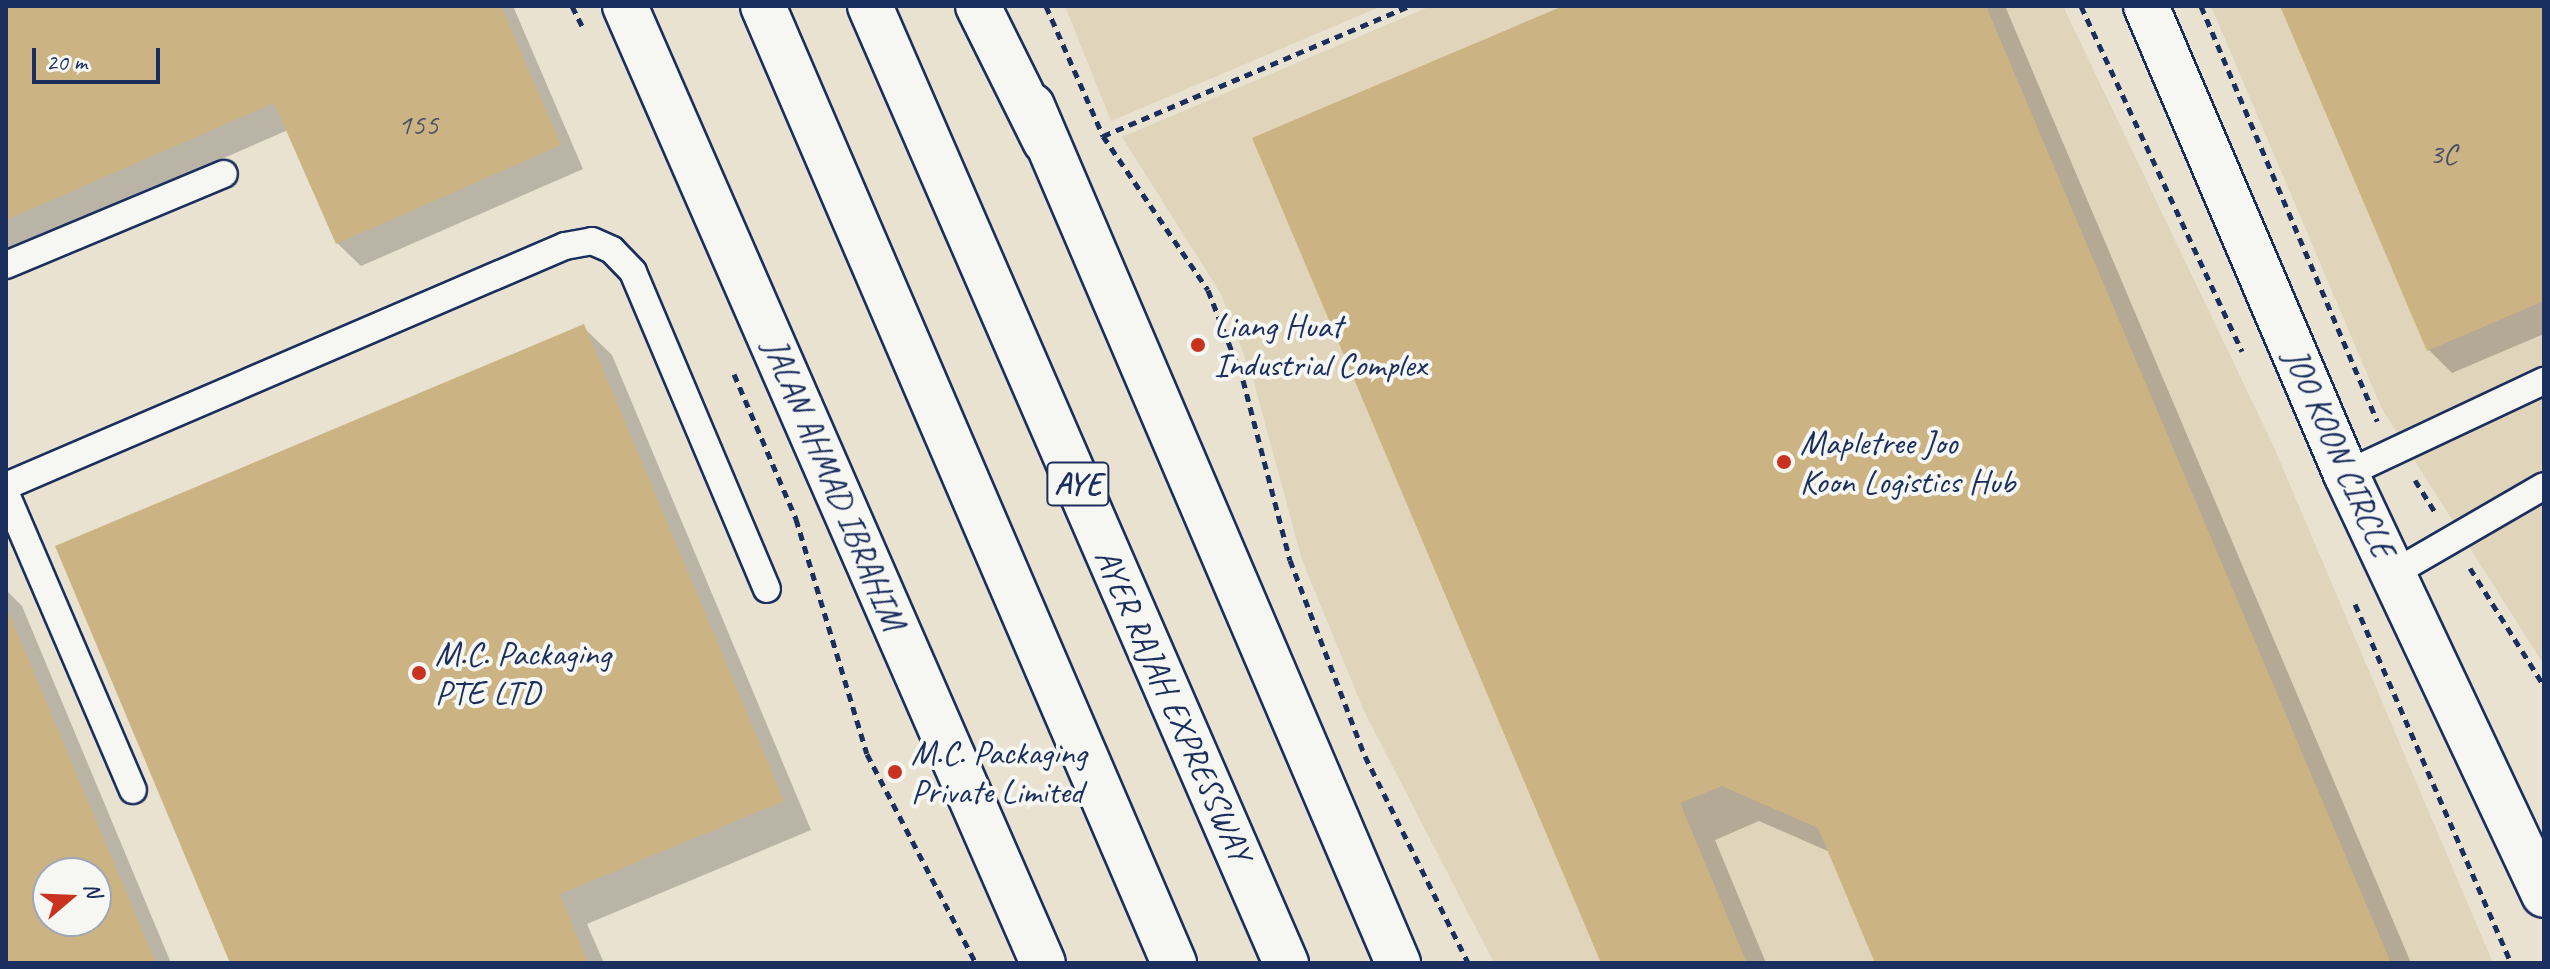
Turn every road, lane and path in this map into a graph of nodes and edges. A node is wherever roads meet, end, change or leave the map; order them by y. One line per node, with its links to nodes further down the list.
1 (572, 6): 11 (path)
2 (625, 6): 30 (main road, JALAN AHMAD IBRAHIM)
3 (763, 6): 31 (main road)
4 (870, 6): 32 (main road, AYER RAJAH EXPRESSWAY / AYE)
5 (978, 6): 13 (main road)
6 (997, 6): 13 (main road)
7 (1046, 6): 12 (path)
8 (1409, 6): 12 (path)
9 (2146, 6): 19 (main road, JOO KOON CIRCLE)
10 (2201, 6): 18 (path)
11 (587, 34)
12 (1103, 136): 34 (path)
13 (1045, 141): 33 (main road)
14 (224, 174): 15 (lane)
15 (6, 265)
16 (729, 362): 29 (path)
17 (2544, 381): 18 (lane)
18 (2397, 451): 19 (lane); 23 (path)
19 (2346, 474): 24 (main road, JOO KOON CIRCLE)
20 (6, 486): 25 (lane)
21 (2544, 486): 23 (lane)
22 (6, 494): 27 (lane)
23 (2452, 538): 24 (lane); 26 (path)
24 (2394, 573): 28 (main road, JOO KOON CIRCLE)
25 (767, 589)
26 (2544, 686)
27 (133, 790)
28 (2544, 895)
29 (976, 963)
30 (1043, 963)
31 (1174, 963)
32 (1286, 963)
33 (1398, 963)
34 (1468, 963)

